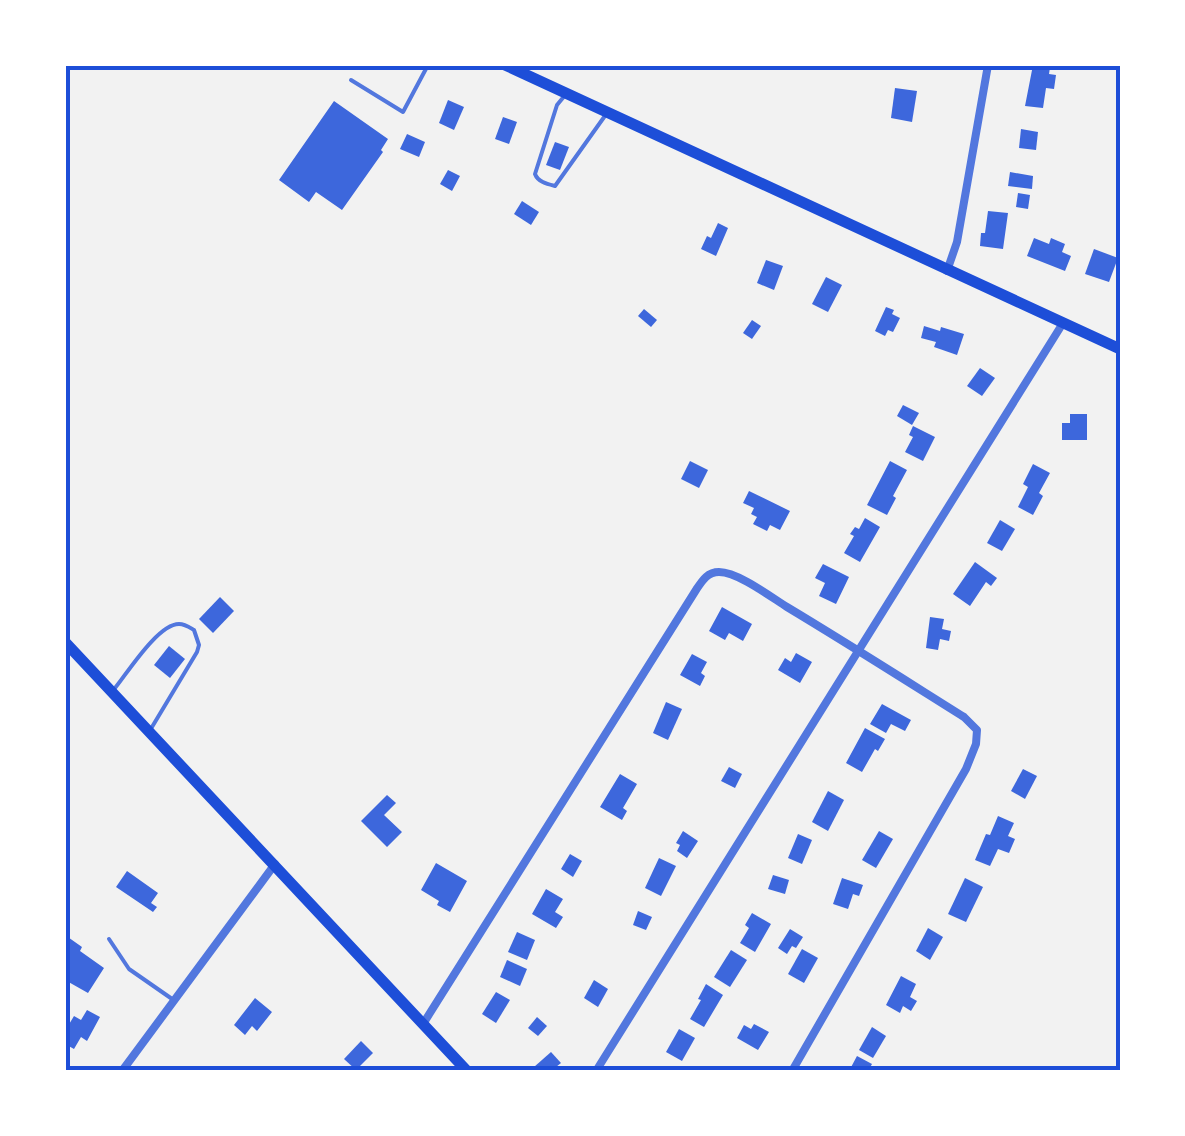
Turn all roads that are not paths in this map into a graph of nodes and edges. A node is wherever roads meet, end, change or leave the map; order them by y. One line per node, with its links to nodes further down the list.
1 (428, 65): 4 (lane)
2 (505, 65): 5 (main road)
3 (988, 65): 7 (street)
4 (351, 80)
5 (566, 94): 6 (main road); 6 (lane)
6 (607, 113): 7 (main road)
7 (947, 271): 8 (main road)
8 (1062, 323): 9 (main road); 11 (street)
9 (1120, 349)
10 (65, 642): 12 (main road)
11 (858, 650): 17 (street); 20 (street); 21 (street)
12 (112, 691): 13 (main road); 13 (lane)
13 (149, 731): 14 (main road)
14 (275, 864): 16 (street); 17 (main road)
15 (108, 939): 16 (lane)
16 (174, 1001): 18 (street)
17 (423, 1024): 19 (main road)
18 (122, 1071)
19 (467, 1071)
20 (596, 1071)
21 (792, 1071)

